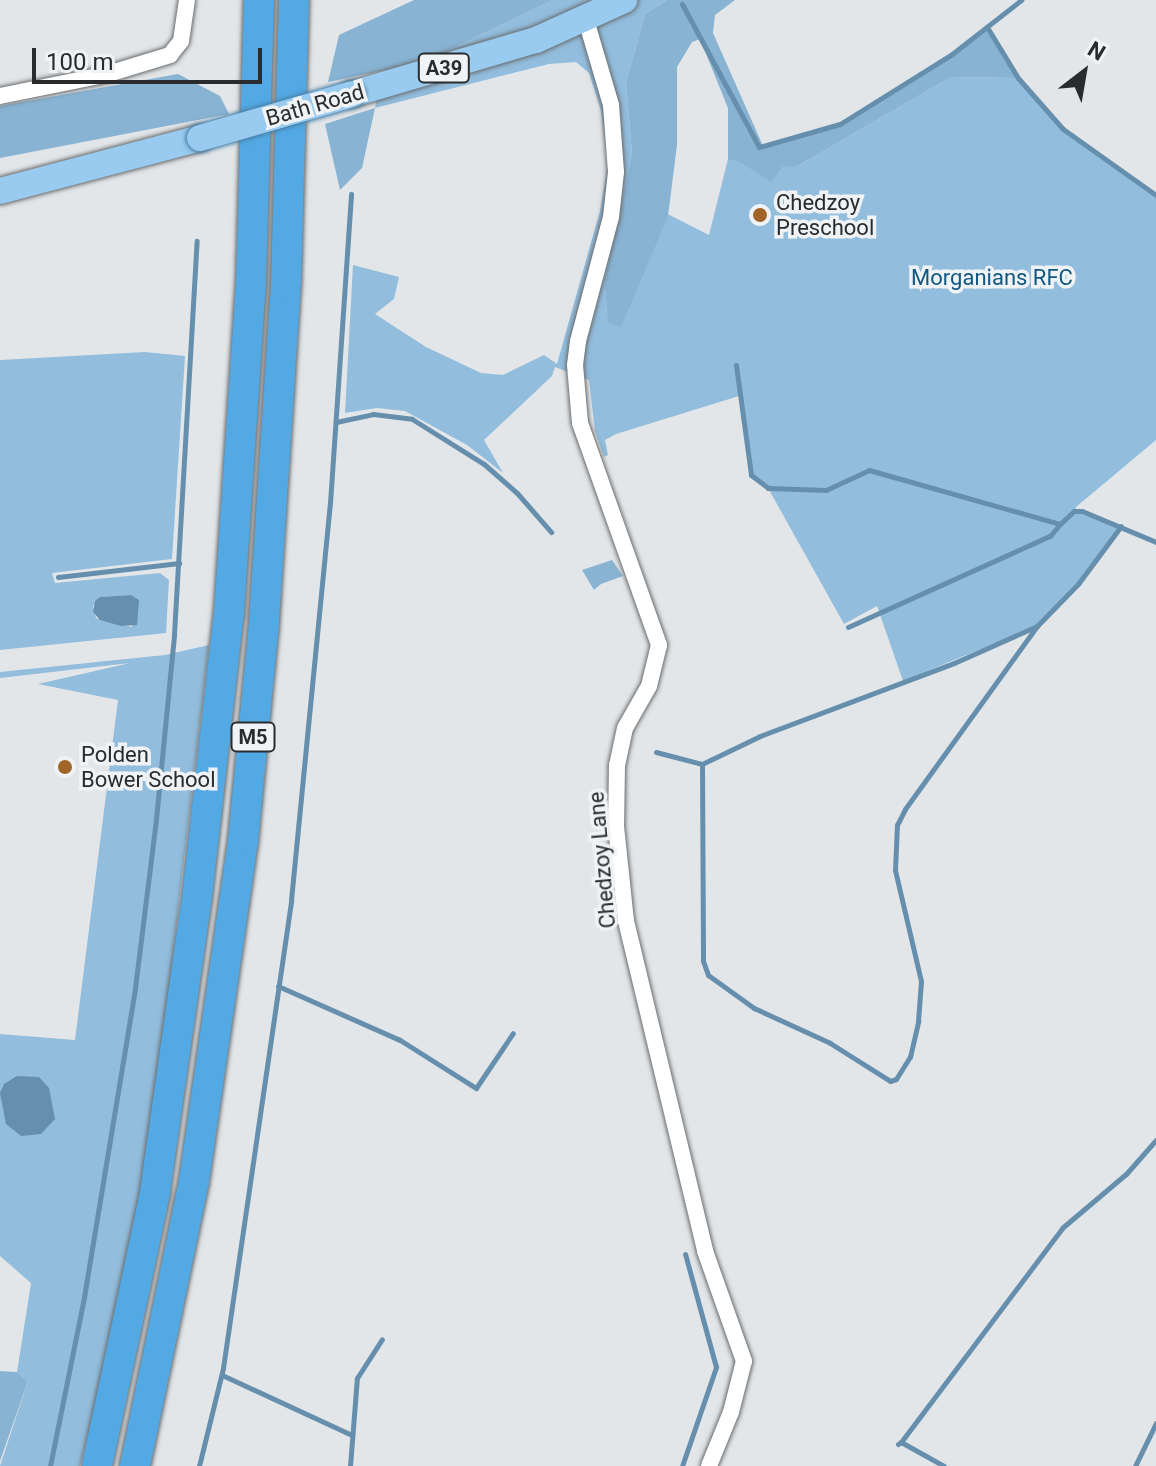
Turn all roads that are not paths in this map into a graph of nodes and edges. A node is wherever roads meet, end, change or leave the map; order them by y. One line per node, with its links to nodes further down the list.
1 (187, 0): 6 (street)
2 (259, 0): 8 (highway, M5)
3 (294, 0): 9 (highway, M5)
4 (624, 0): 5 (main road, Bath Road / A39)
5 (586, 20): 7 (main road, Bath Road / A39, bridge); 10 (street, Chedzoy Lane)
6 (0, 96)
7 (0, 191)
8 (97, 1466)
9 (135, 1466)
10 (709, 1466)

